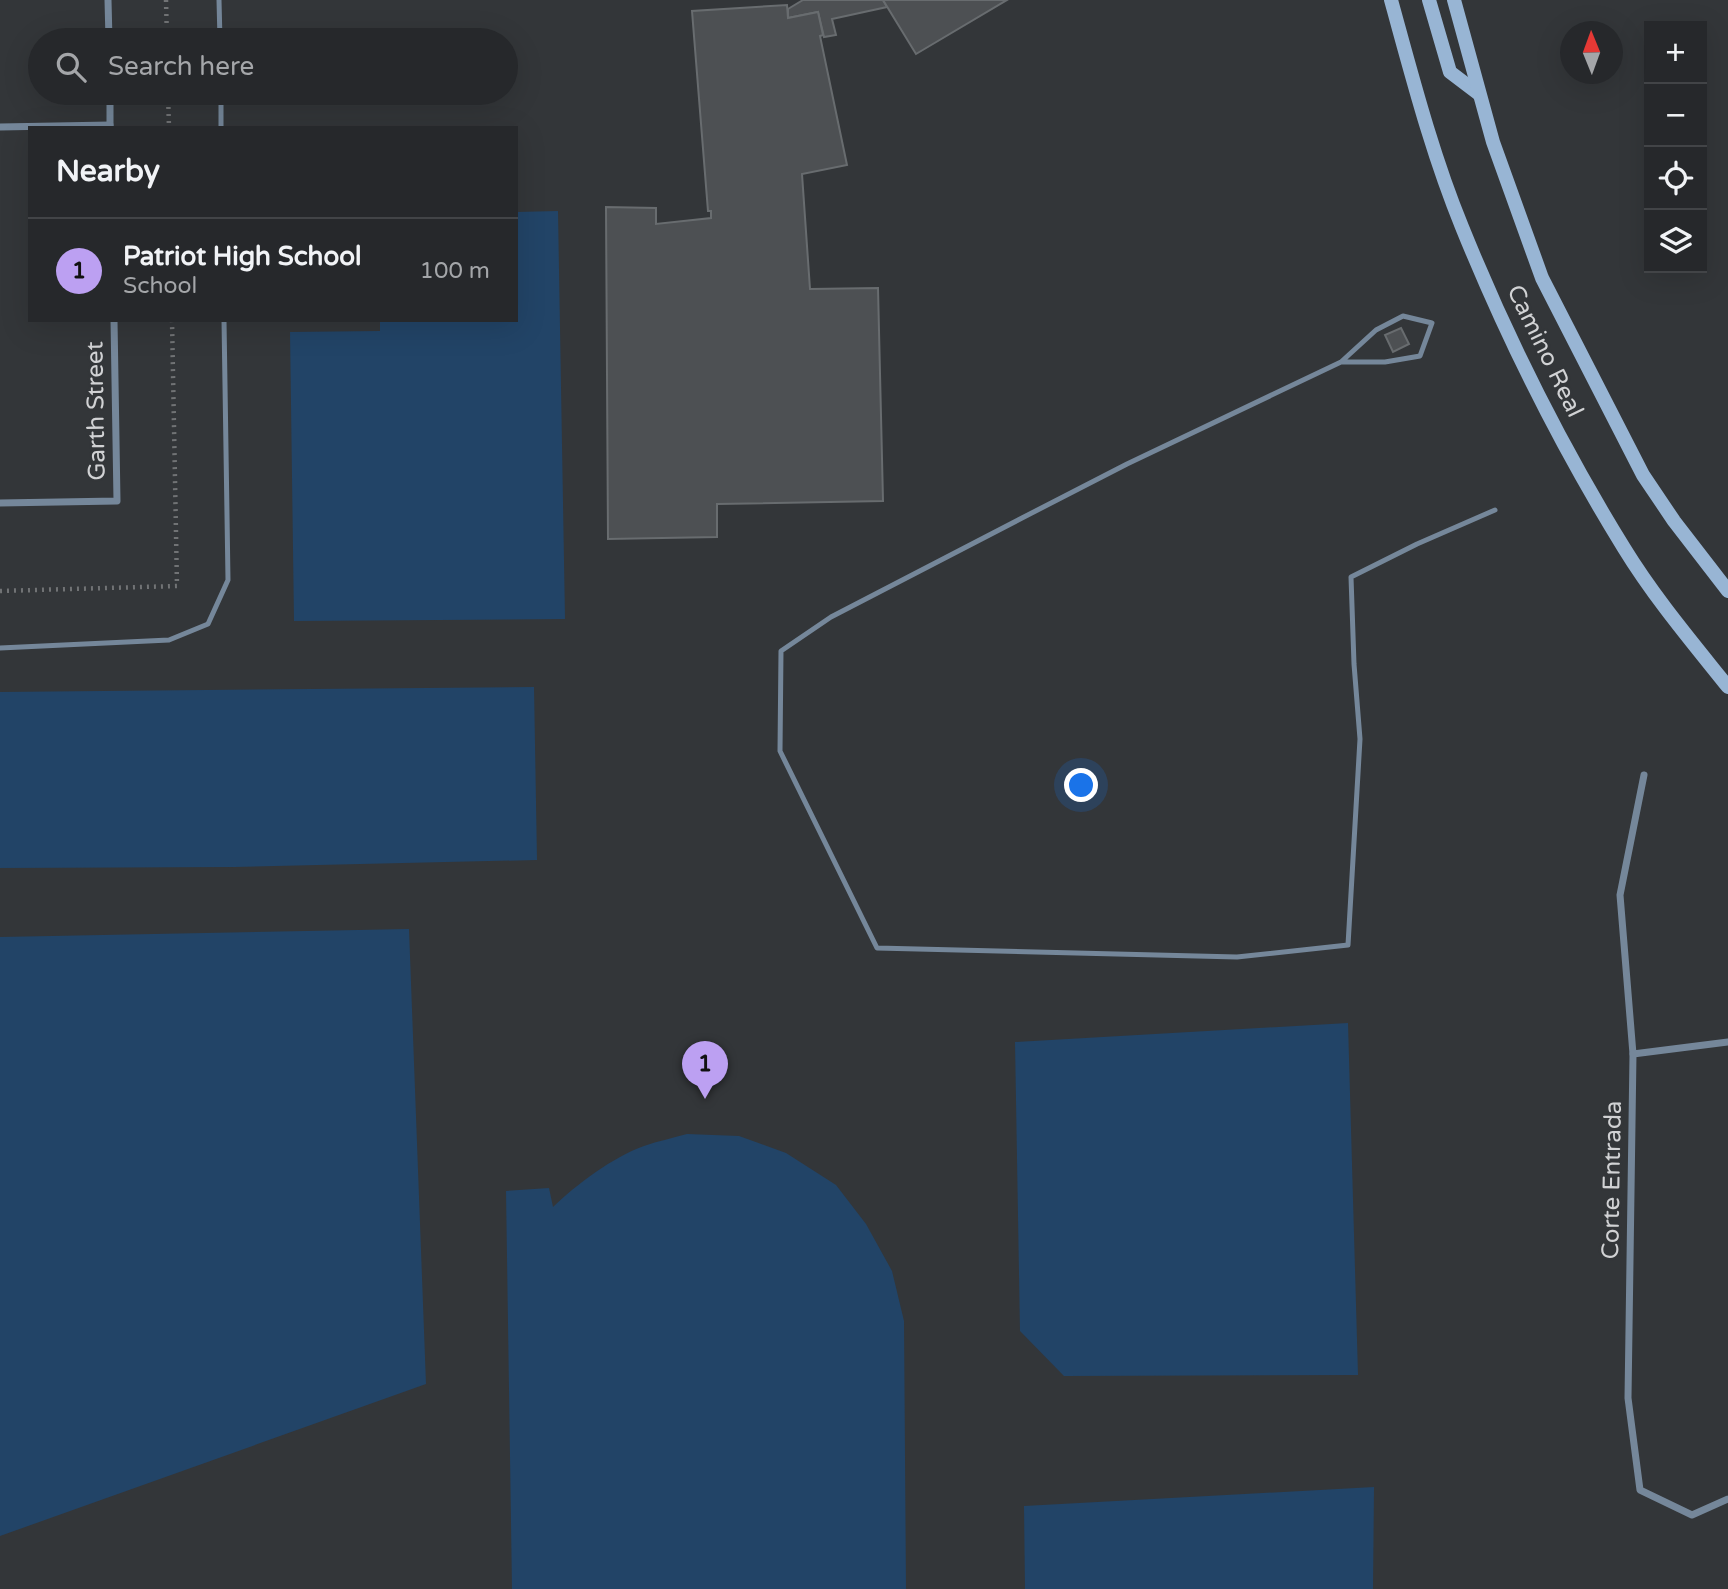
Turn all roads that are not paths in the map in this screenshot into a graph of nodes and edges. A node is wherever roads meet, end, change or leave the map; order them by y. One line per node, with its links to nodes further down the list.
1 (108, 0): 6 (street)
2 (219, 0): 7 (lane)
3 (1391, 0): 22 (main road, Camino Real)
4 (1429, 0): 8 (main road)
5 (1454, 0): 8 (main road, Camino Real)
6 (109, 28)
7 (220, 28)
8 (1479, 94): 20 (main road, Camino Real)
9 (110, 105): 11 (street)
10 (221, 105): 12 (lane)
11 (110, 126)
12 (221, 126)
13 (0, 127): 14 (street)
14 (28, 127)
15 (114, 322): 18 (street, Garth Street)
16 (224, 322): 21 (lane)
17 (1341, 362): 17 (lane); 19 (lane)
18 (0, 503)
19 (1495, 510)
20 (1728, 592)
21 (0, 648)
22 (1728, 687)
23 (1644, 775): 25 (street, Corte Entrada)
24 (1728, 1042): 25 (street)
25 (1633, 1054): 26 (street, Corte Entrada)
26 (1728, 1499)

